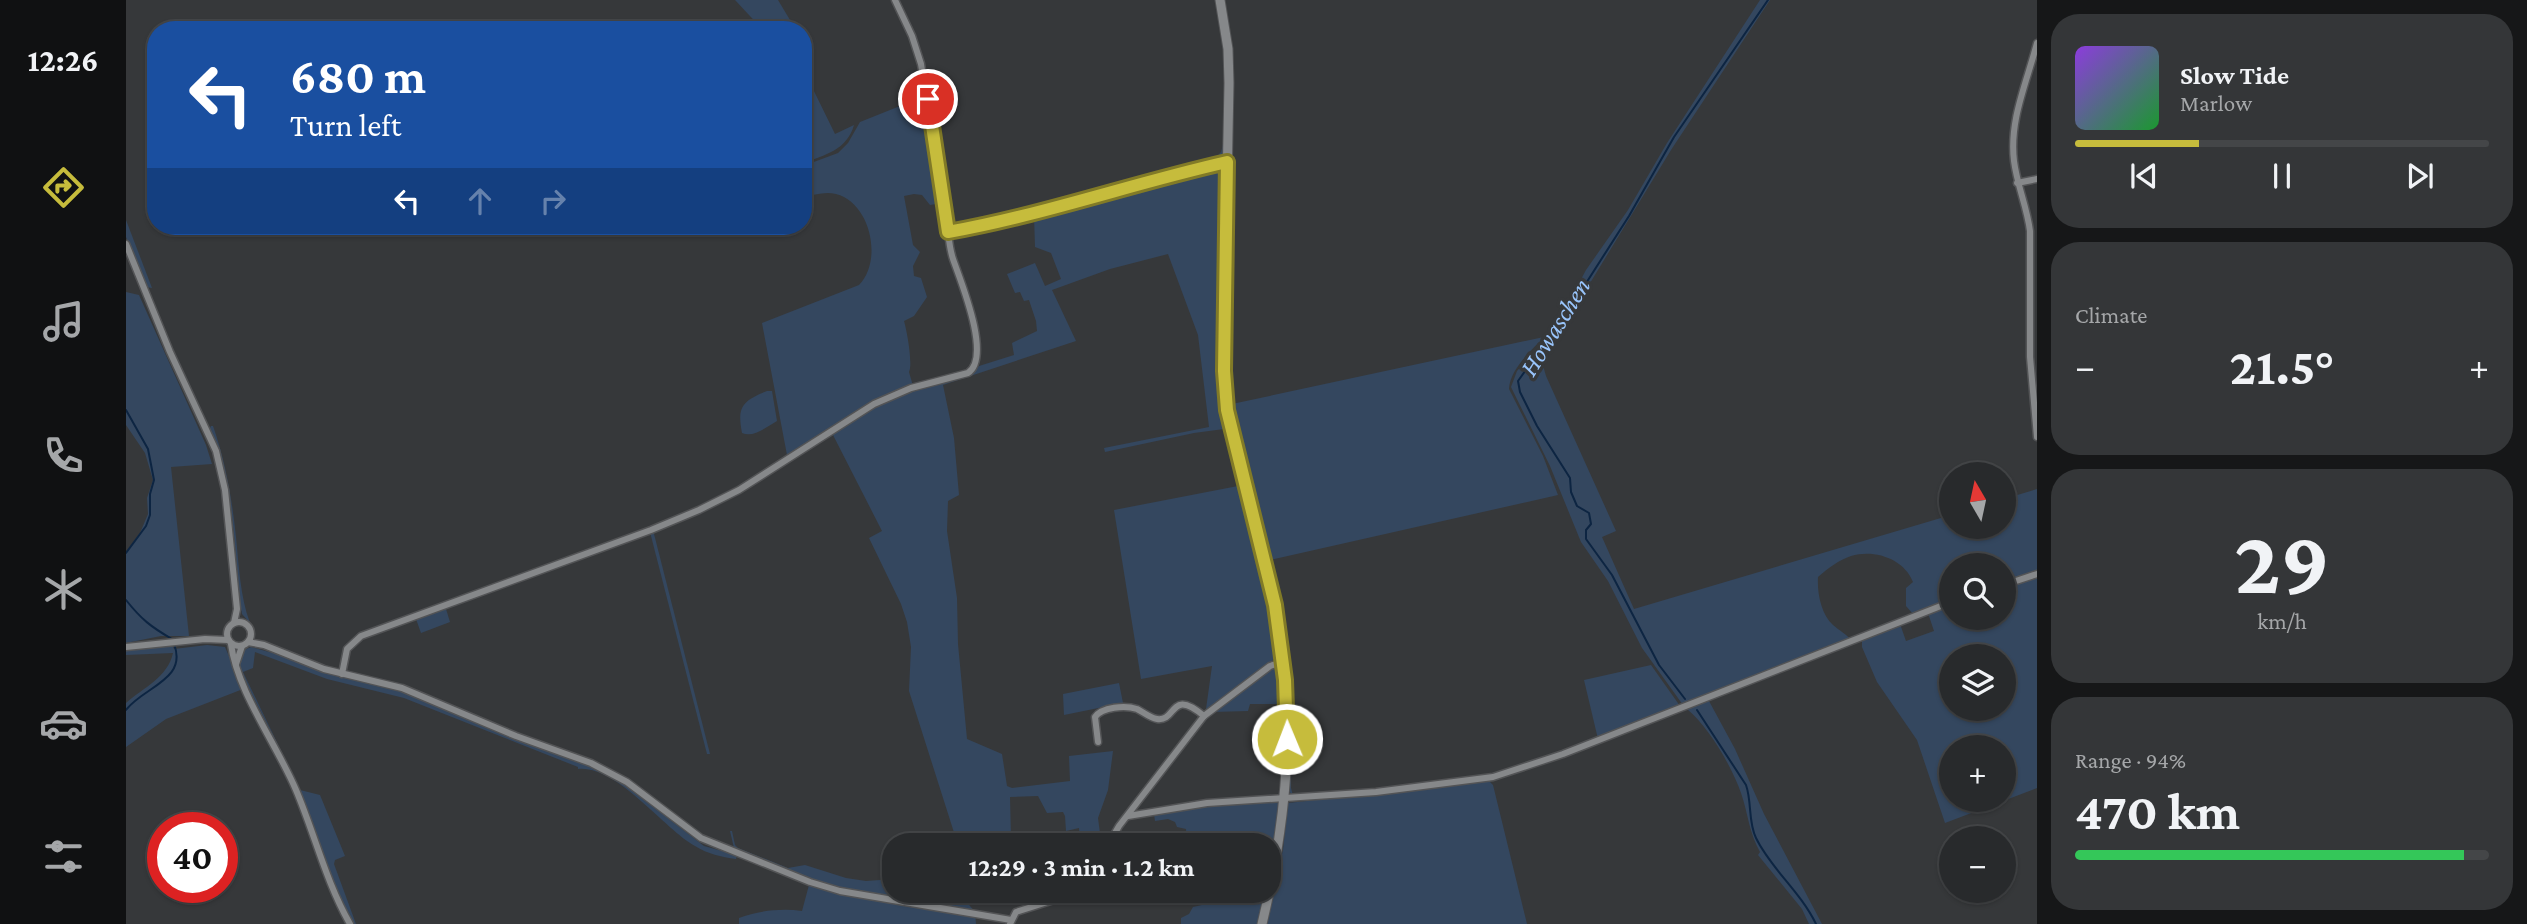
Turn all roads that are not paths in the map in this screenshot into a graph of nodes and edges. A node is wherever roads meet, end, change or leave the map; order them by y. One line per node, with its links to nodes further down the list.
1 (895, 0): 7 (street)
2 (1220, 0): 4 (street)
3 (2037, 43): 6 (street)
4 (1227, 162): 7 (street); 23 (street)
5 (2037, 179): 6 (street)
6 (2017, 183): 9 (street)
7 (948, 232): 25 (street)
8 (126, 244): 13 (street)
9 (2037, 437)
10 (2037, 574): 11 (street)
11 (2016, 581)
12 (1939, 607): 28 (street)
13 (236, 609): 14 (street); 15 (street)
14 (242, 622): 15 (street); 17 (street)
15 (234, 623): 16 (street)
16 (227, 631): 18 (street); 19 (street)
17 (251, 634): 20 (street); 21 (street)
18 (205, 639): 19 (street); 22 (street)
19 (229, 642): 20 (street); 24 (street)
20 (245, 644): 21 (street); 24 (street)
21 (264, 645): 25 (street)
22 (126, 647)
23 (1283, 662): 26 (street); 28 (street)
24 (236, 664): 33 (street)
25 (342, 674): 32 (street)
26 (1204, 716): 27 (street); 29 (street)
27 (1098, 742)
28 (1285, 798): 29 (street); 34 (street)
29 (1128, 816): 30 (street)
30 (1116, 833)
31 (1044, 903): 32 (street)
32 (1010, 922)
33 (350, 924)
34 (1262, 924)

